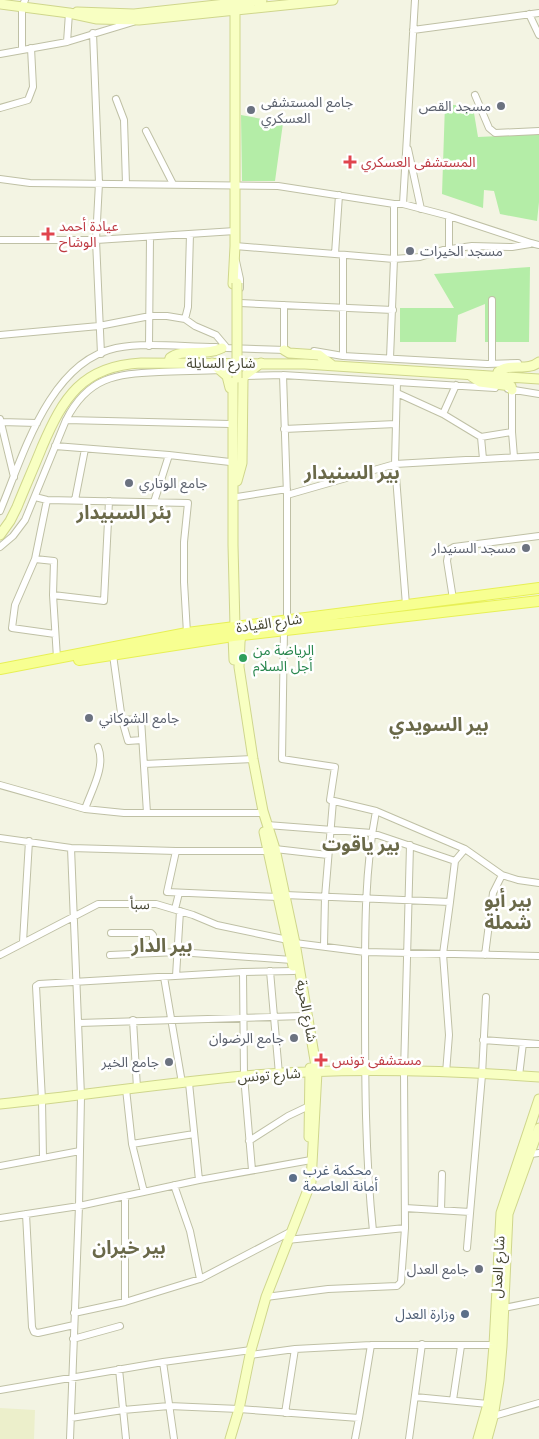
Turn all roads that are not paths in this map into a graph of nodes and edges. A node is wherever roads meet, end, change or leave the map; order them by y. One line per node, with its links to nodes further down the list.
1 (262, 0): 4 (street)
2 (333, 0): 7 (street)
3 (415, 0): 12 (street)
4 (215, 3): 8 (street)
5 (0, 4): 6 (street)
6 (24, 4): 8 (street); 17 (street)
7 (235, 10): 11 (street); 29 (street)
8 (69, 13): 11 (street); 15 (street)
9 (539, 13): 10 (street)
10 (529, 14): 12 (street); 14 (street)
11 (139, 20): 13 (street)
12 (413, 30): 24 (street)
13 (93, 34): 15 (street); 26 (street)
14 (539, 35)
15 (67, 42): 16 (street)
16 (31, 48): 17 (street); 21 (street)
17 (22, 50): 18 (street)
18 (0, 54)
19 (475, 95): 23 (street)
20 (116, 99): 27 (street)
21 (0, 108)
22 (146, 131): 28 (street)
23 (539, 131)
24 (407, 140): 32 (street); 33 (street)
25 (0, 179): 26 (street)
26 (99, 183): 27 (street); 39 (street)
27 (126, 184): 28 (street)
28 (174, 184): 29 (street)
29 (236, 186): 30 (street); 35 (street)
30 (339, 195): 31 (street); 44 (street)
31 (394, 204): 32 (street); 46 (street)
32 (403, 204): 33 (street)
33 (421, 209): 34 (street)
34 (449, 216): 40 (street); 42 (street)
35 (235, 232): 36 (street); 43 (street)
36 (190, 234): 37 (street); 53 (street)
37 (150, 237): 39 (street); 52 (street)
38 (0, 240): 39 (street)
39 (96, 240): 54 (street)
40 (530, 244): 41 (street); 42 (street)
41 (539, 245)
42 (449, 249): 46 (street)
43 (235, 251): 44 (street); 48 (street); 73 (street, bridge)
44 (335, 254): 45 (street)
45 (343, 255): 46 (street); 50 (street)
46 (394, 258): 51 (street)
47 (492, 300): 67 (street)
48 (240, 302): 49 (street); 58 (street)
49 (284, 305): 50 (street); 59 (street)
50 (344, 308): 51 (street); 61 (street)
51 (393, 310): 62 (street)
52 (150, 316): 53 (street); 54 (street); 56 (street)
53 (185, 319): 57 (street)
54 (99, 326): 55 (street); 60 (street)
55 (0, 334)
56 (149, 346): 57 (street); 60 (street)
57 (224, 348): 58 (street); 64 (street)
58 (241, 349): 59 (street)
59 (284, 350): 61 (street); 68 (street)
60 (101, 354): 83 (street)
61 (343, 356): 62 (street)
62 (390, 358): 67 (street)
63 (539, 362): 67 (street); 72 (street)
64 (168, 363): 65 (street, شارع السايلة); 109 (street, شارع السايلة)
65 (212, 363): 66 (street, شارع السايلة); 69 (street)
66 (261, 363): 68 (street, شارع السايلة); 73 (street)
67 (492, 364)
68 (332, 366): 71 (street, شارع السايلة)
69 (221, 370): 82 (street); 84 (street)
70 (283, 375): 73 (street); 75 (street); 86 (street)
71 (470, 376): 72 (street, شارع السايلة); 77 (street)
72 (497, 376): 74 (street, شارع السايلة)
73 (238, 377): 98 (street)
74 (539, 379)
75 (397, 382): 76 (street); 78 (street)
76 (456, 385): 77 (street); 80 (street)
77 (512, 390): 79 (street); 87 (street)
78 (397, 393): 80 (street); 85 (street)
79 (539, 394)
80 (443, 414): 88 (street)
81 (0, 420): 83 (street); 97 (street)
82 (66, 420): 84 (street); 89 (street)
83 (37, 423): 97 (street)
84 (230, 424): 95 (street)
85 (396, 424): 86 (street); 96 (street)
86 (284, 430): 101 (street)
87 (512, 432): 88 (street); 94 (street)
88 (481, 437): 93 (street)
89 (55, 446): 90 (street); 102 (street)
90 (84, 449): 91 (street); 105 (street)
91 (169, 455): 95 (street); 107 (street)
92 (539, 456): 94 (street)
93 (483, 458): 94 (street); 96 (street)
94 (514, 458)
95 (230, 462): 98 (street)
96 (395, 464): 101 (street); 117 (street)
97 (14, 477): 100 (street)
98 (235, 482): 103 (street); 119 (street)
99 (0, 492): 100 (street)
100 (8, 492): 108 (street)
101 (287, 492): 103 (street); 118 (street)
102 (35, 497): 104 (street); 111 (street)
103 (237, 497): 119 (street)
104 (47, 500): 105 (street); 112 (street)
105 (75, 500): 106 (street)
106 (109, 501): 107 (street); 114 (street)
107 (154, 502): 120 (street)
108 (0, 511)
109 (0, 535)
110 (539, 536): 115 (street)
111 (0, 547)
112 (35, 559): 114 (street); 121 (street)
113 (539, 588): 115 (main road, شارع القيادة)
114 (53, 595): 121 (street)
115 (453, 599): 117 (main road, شارع القيادة)
116 (539, 601): 118 (main road, شارع القيادة)
117 (406, 605): 118 (main road, شارع القيادة)
118 (286, 625): 119 (main road, شارع القيادة); 132 (street)
119 (237, 631): 120 (main road, شارع القيادة); 122 (main road, شارع القيادة); 129 (street)
120 (187, 633): 123 (main road, شارع القيادة)
121 (55, 634): 123 (street)
122 (113, 655): 125 (main road, شارع القيادة); 126 (street)
123 (57, 658): 124 (main road, شارع القيادة)
124 (0, 669)
125 (0, 676)
126 (122, 720): 127 (street); 127 (street)
127 (142, 740): 130 (street)
128 (98, 747): 133 (street)
129 (250, 759): 130 (street); 136 (street); 137 (street, شارع الحرية)
130 (144, 764): 135 (street)
131 (0, 785): 133 (street)
132 (333, 801): 134 (street); 138 (street)
133 (85, 809): 135 (street)
134 (376, 811): 139 (street); 144 (street)
135 (147, 813): 136 (street)
136 (259, 813): 145 (street)
137 (267, 825): 138 (street); 145 (street, شارع الحرية)
138 (330, 828): 139 (street); 147 (street)
139 (372, 833): 142 (street); 154 (street)
140 (0, 838): 141 (street)
141 (29, 841): 143 (street); 160 (street)
142 (410, 845): 148 (street); 155 (street)
143 (72, 848): 146 (street); 158 (street)
144 (465, 849): 148 (street); 149 (street)
145 (272, 850): 146 (street); 147 (street); 152 (street, شارع الحرية)
146 (176, 851): 151 (street)
147 (328, 855): 153 (street)
148 (455, 861): 156 (street)
149 (502, 875): 150 (street); 170 (street)
150 (539, 883)
151 (179, 892): 152 (street); 157 (street)
152 (282, 896): 153 (street); 161 (street, شارع الحرية)
153 (325, 897): 154 (street); 162 (street)
154 (366, 899): 155 (street); 164 (street)
155 (408, 900): 156 (street); 166 (street)
156 (450, 902): 168 (street)
157 (178, 910): 158 (street, سبأ); 161 (street, سبأ); 163 (street)
158 (73, 917): 160 (street, سبأ); 178 (street)
159 (112, 932): 165 (street)
160 (23, 942): 169 (street, سبأ)
161 (292, 942): 162 (street, سبأ); 172 (street); 190 (street, شارع الحرية)
162 (324, 946): 164 (street, سبأ)
163 (178, 952): 165 (street); 172 (street); 176 (street)
164 (365, 952): 166 (street, سبأ); 189 (street)
165 (153, 953): 167 (street)
166 (406, 953): 168 (street, سبأ); 191 (street)
167 (110, 954)
168 (443, 954): 170 (street, سبأ); 192 (street)
169 (0, 955)
170 (485, 955): 171 (street, سبأ)
171 (539, 956)
172 (292, 960): 174 (street)
173 (270, 971): 174 (street); 175 (street); 182 (street)
174 (294, 971): 180 (street)
175 (244, 972): 176 (street); 181 (street)
176 (176, 976): 177 (street)
177 (164, 977): 178 (street); 183 (street)
178 (76, 983): 185 (street); 203 (street)
179 (486, 997): 186 (street)
180 (303, 1016): 182 (street); 190 (street)
181 (244, 1017): 182 (street); 183 (street); 195 (street)
182 (273, 1017): 193 (street)
183 (171, 1019): 184 (street); 198 (street)
184 (133, 1020): 185 (street); 199 (street)
185 (79, 1023): 201 (street)
186 (484, 1040): 187 (street); 194 (street)
187 (523, 1043): 188 (street); 196 (street)
188 (539, 1044)
189 (365, 1070): 190 (street, شارع تونس); 191 (street, شارع تونس); 228 (street)
190 (314, 1072): 193 (street, شارع تونس); 205 (street); 213 (street, شارع الحرية)
191 (404, 1072): 192 (street, شارع تونس); 222 (street)
192 (446, 1073): 194 (street, شارع تونس)
193 (279, 1074): 195 (street, شارع تونس)
194 (482, 1075): 196 (street, شارع تونس); 224 (street)
195 (244, 1076): 198 (street, شارع تونس); 208 (street)
196 (519, 1076): 197 (street, شارع تونس)
197 (539, 1077)
198 (185, 1083): 199 (street, شارع تونس); 207 (street)
199 (137, 1088): 200 (street, شارع تونس)
200 (126, 1089): 201 (street, شارع تونس); 209 (street)
201 (81, 1096): 203 (street, شارع تونس); 210 (street)
202 (539, 1099): 242 (street, شارع العدل)
203 (42, 1100): 204 (street, شارع تونس); 212 (street)
204 (0, 1104)
205 (310, 1106): 208 (street); 213 (street)
206 (539, 1128): 211 (street, شارع العدل)
207 (194, 1134): 209 (street); 217 (street)
208 (249, 1141): 215 (street)
209 (132, 1144): 219 (street)
210 (80, 1152): 212 (street); 221 (street)
211 (535, 1153): 235 (street, شارع العدل)
212 (43, 1158): 214 (street)
213 (311, 1160): 215 (street); 229 (street, شارع الحرية)
214 (0, 1166)
215 (252, 1170): 217 (street)
216 (442, 1174): 223 (street)
217 (198, 1180): 218 (street)
218 (174, 1185): 219 (street); 231 (street)
219 (144, 1192): 220 (street)
220 (125, 1196): 221 (street); 234 (street)
221 (79, 1206): 225 (street); 236 (street)
222 (405, 1208): 223 (street); 227 (street)
223 (441, 1210): 224 (street)
224 (470, 1212): 230 (street)
225 (26, 1214): 226 (street); 237 (street)
226 (0, 1218)
227 (405, 1228): 228 (street); 232 (street)
228 (373, 1231): 229 (street)
229 (288, 1236): 231 (street); 232 (street, شارع الحرية)
230 (467, 1248)
231 (200, 1279): 234 (street)
232 (266, 1297): 245 (street, شارع الحرية)
233 (539, 1301): 235 (street)
234 (125, 1302): 236 (street)
235 (504, 1308): 258 (street, شارع العدل)
236 (74, 1313): 237 (street)
237 (74, 1325): 239 (street)
238 (120, 1326): 239 (street)
239 (73, 1339): 248 (street)
240 (422, 1344): 241 (street); 243 (street); 250 (street)
241 (371, 1345): 244 (street); 260 (street)
242 (494, 1345): 243 (street); 253 (street, شارع العدل)
243 (461, 1346): 251 (street)
244 (295, 1349): 245 (street); 257 (street)
245 (251, 1353): 246 (street); 255 (street, شارع الحرية)
246 (163, 1362): 247 (street); 254 (street)
247 (119, 1369): 248 (street); 256 (street)
248 (72, 1379): 249 (street); 259 (street)
249 (0, 1390)
250 (415, 1397): 251 (street); 266 (street)
251 (453, 1400): 253 (street)
252 (539, 1403): 258 (street)
253 (488, 1404): 258 (street, شارع العدل)
254 (169, 1406): 255 (street); 256 (street); 263 (street)
255 (239, 1409): 257 (street); 264 (street, شارع الحرية)
256 (122, 1410): 259 (street); 262 (street)
257 (286, 1414): 260 (street)
258 (489, 1417): 267 (street, شارع العدل); 268 (street, شارع العدل)
259 (71, 1418): 261 (street)
260 (359, 1418): 265 (street)
261 (70, 1439)
262 (126, 1439)
263 (174, 1439)
264 (230, 1439)
265 (355, 1439)
266 (409, 1439)
267 (478, 1439)
268 (487, 1439)

